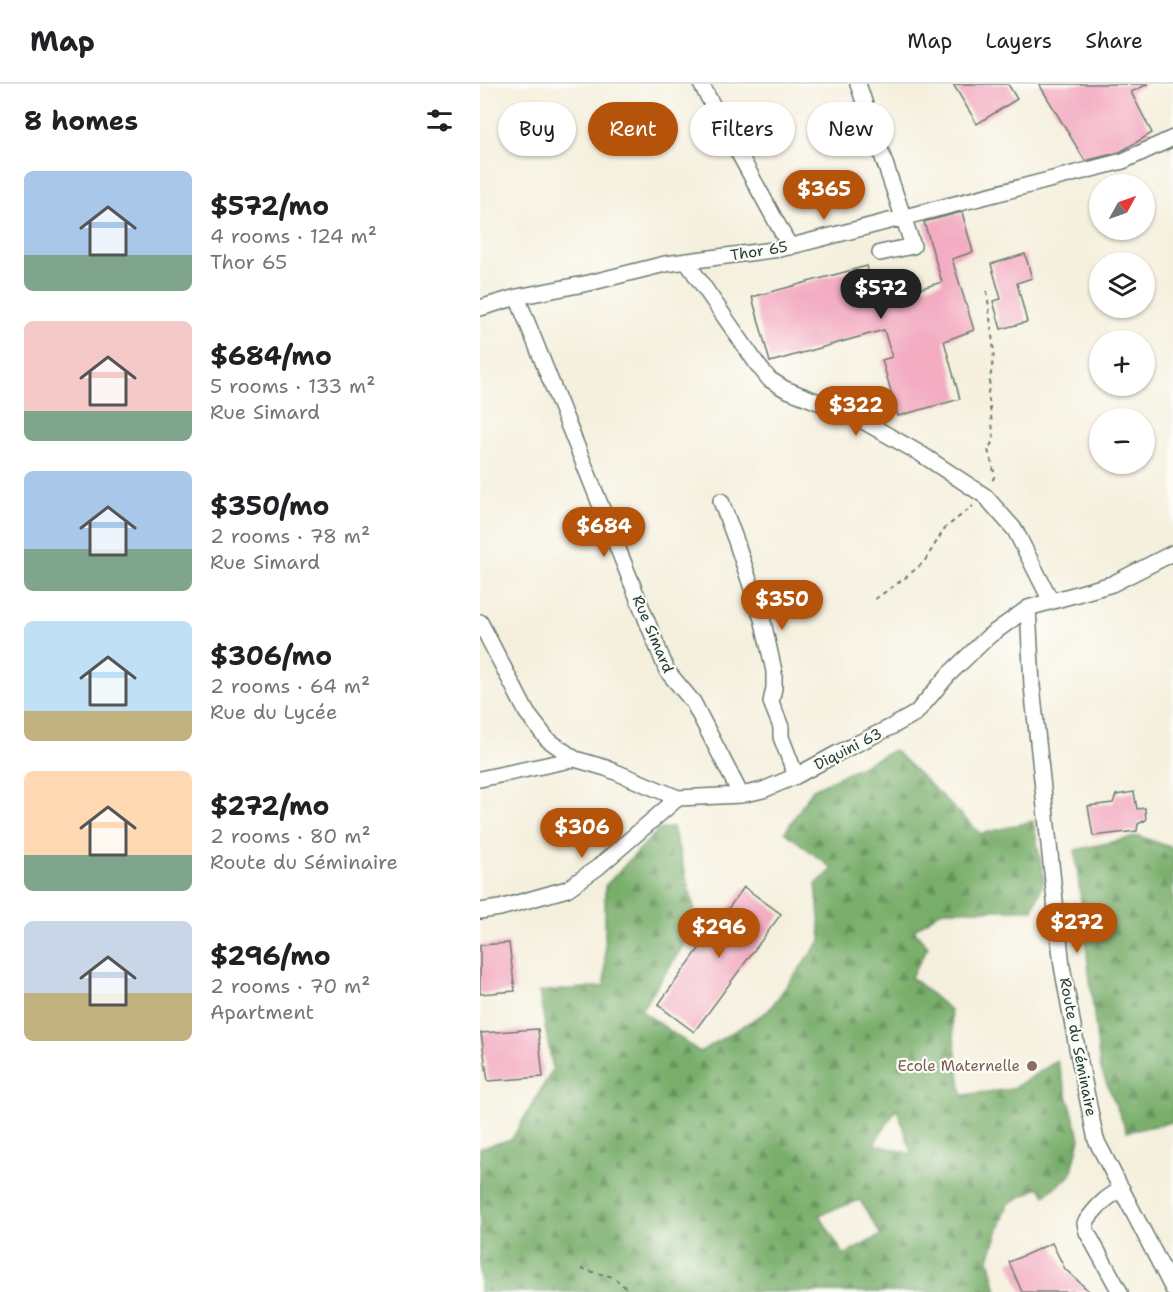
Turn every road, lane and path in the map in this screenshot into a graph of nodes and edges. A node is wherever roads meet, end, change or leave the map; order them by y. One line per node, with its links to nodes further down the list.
1 (701, 84): 5 (street)
2 (858, 84): 4 (street)
3 (1173, 138): 4 (street, Thor 65)
4 (904, 217): 5 (street, Thor 65); 6 (street)
5 (790, 247): 7 (street, Thor 65)
6 (880, 254)
7 (686, 261): 9 (street, Thor 65); 11 (street)
8 (987, 291): 11 (path)
9 (517, 297): 10 (street, Thor 65); 21 (street, Rue Simard)
10 (480, 308)
11 (985, 496): 14 (path); 15 (street)
12 (721, 501): 19 (street)
13 (1173, 553): 15 (street, Diquini 63)
14 (875, 599)
15 (1051, 601): 16 (street, Diquini 63)
16 (1028, 608): 19 (street, Diquini 63); 24 (street, Route du Séminaire)
17 (481, 629): 18 (street)
18 (574, 759): 20 (street, Diquini 63); 22 (street, Diquini 63)
19 (796, 776): 21 (street, Diquini 63)
20 (480, 779)
21 (741, 795): 22 (street, Diquini 63)
22 (678, 798): 23 (street)
23 (480, 911)
24 (1122, 1189): 26 (street, Route du Séminaire); 28 (street)
25 (581, 1269): 27 (path)
26 (1173, 1289)
27 (631, 1292)
28 (1120, 1292)

